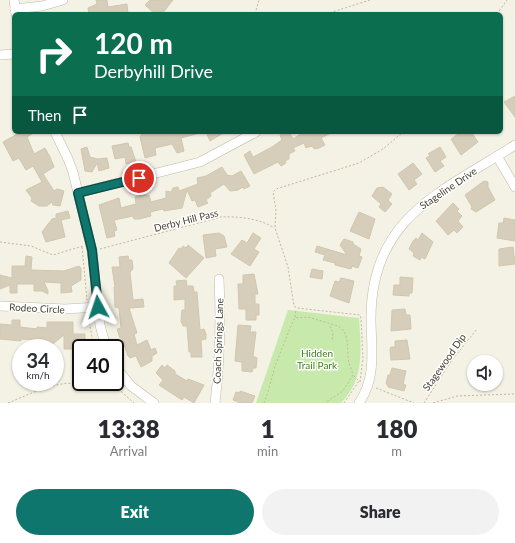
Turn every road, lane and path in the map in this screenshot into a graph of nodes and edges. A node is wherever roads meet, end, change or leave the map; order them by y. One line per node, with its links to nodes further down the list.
1 (63, 0): 5 (street)
2 (259, 0): 6 (path)
3 (370, 0): 7 (path)
4 (507, 0): 8 (path)
5 (15, 8)
6 (256, 12)
7 (332, 12)
8 (499, 12)
9 (12, 54): 10 (street)
10 (0, 55)
11 (56, 134): 17 (street)
12 (252, 134): 17 (street)
13 (401, 134): 18 (path)
14 (515, 145): 15 (street, Stageline Drive)
15 (497, 156): 16 (street); 47 (street, Stageline Drive)
16 (515, 187)
17 (78, 193): 24 (street)
18 (275, 228): 20 (path, Derby Hill Pass); 25 (path)
19 (0, 242): 22 (path)
20 (100, 250)
21 (219, 279): 43 (street, Coach Springs Lane)
22 (87, 300)
23 (0, 306): 24 (street, Rodeo Circle)
24 (98, 307): 31 (street)
25 (297, 308): 27 (path); 35 (path)
26 (88, 314): 30 (path)
27 (295, 318): 28 (path); 44 (path)
28 (330, 325): 32 (path); 33 (path)
29 (477, 329): 49 (path, Stagewood Dip)
30 (92, 339)
31 (104, 339)
32 (332, 341)
33 (353, 376): 35 (path); 45 (path)
34 (124, 377): 42 (street)
35 (360, 382): 46 (path)
36 (72, 384): 40 (path)
37 (375, 388): 48 (path)
38 (121, 391): 41 (path)
39 (515, 394): 50 (path)
40 (8, 403)
41 (134, 403)
42 (154, 403)
43 (215, 403)
44 (264, 403)
45 (326, 403)
46 (344, 403)
47 (359, 403)
48 (414, 403)
49 (424, 403)
50 (433, 403)

